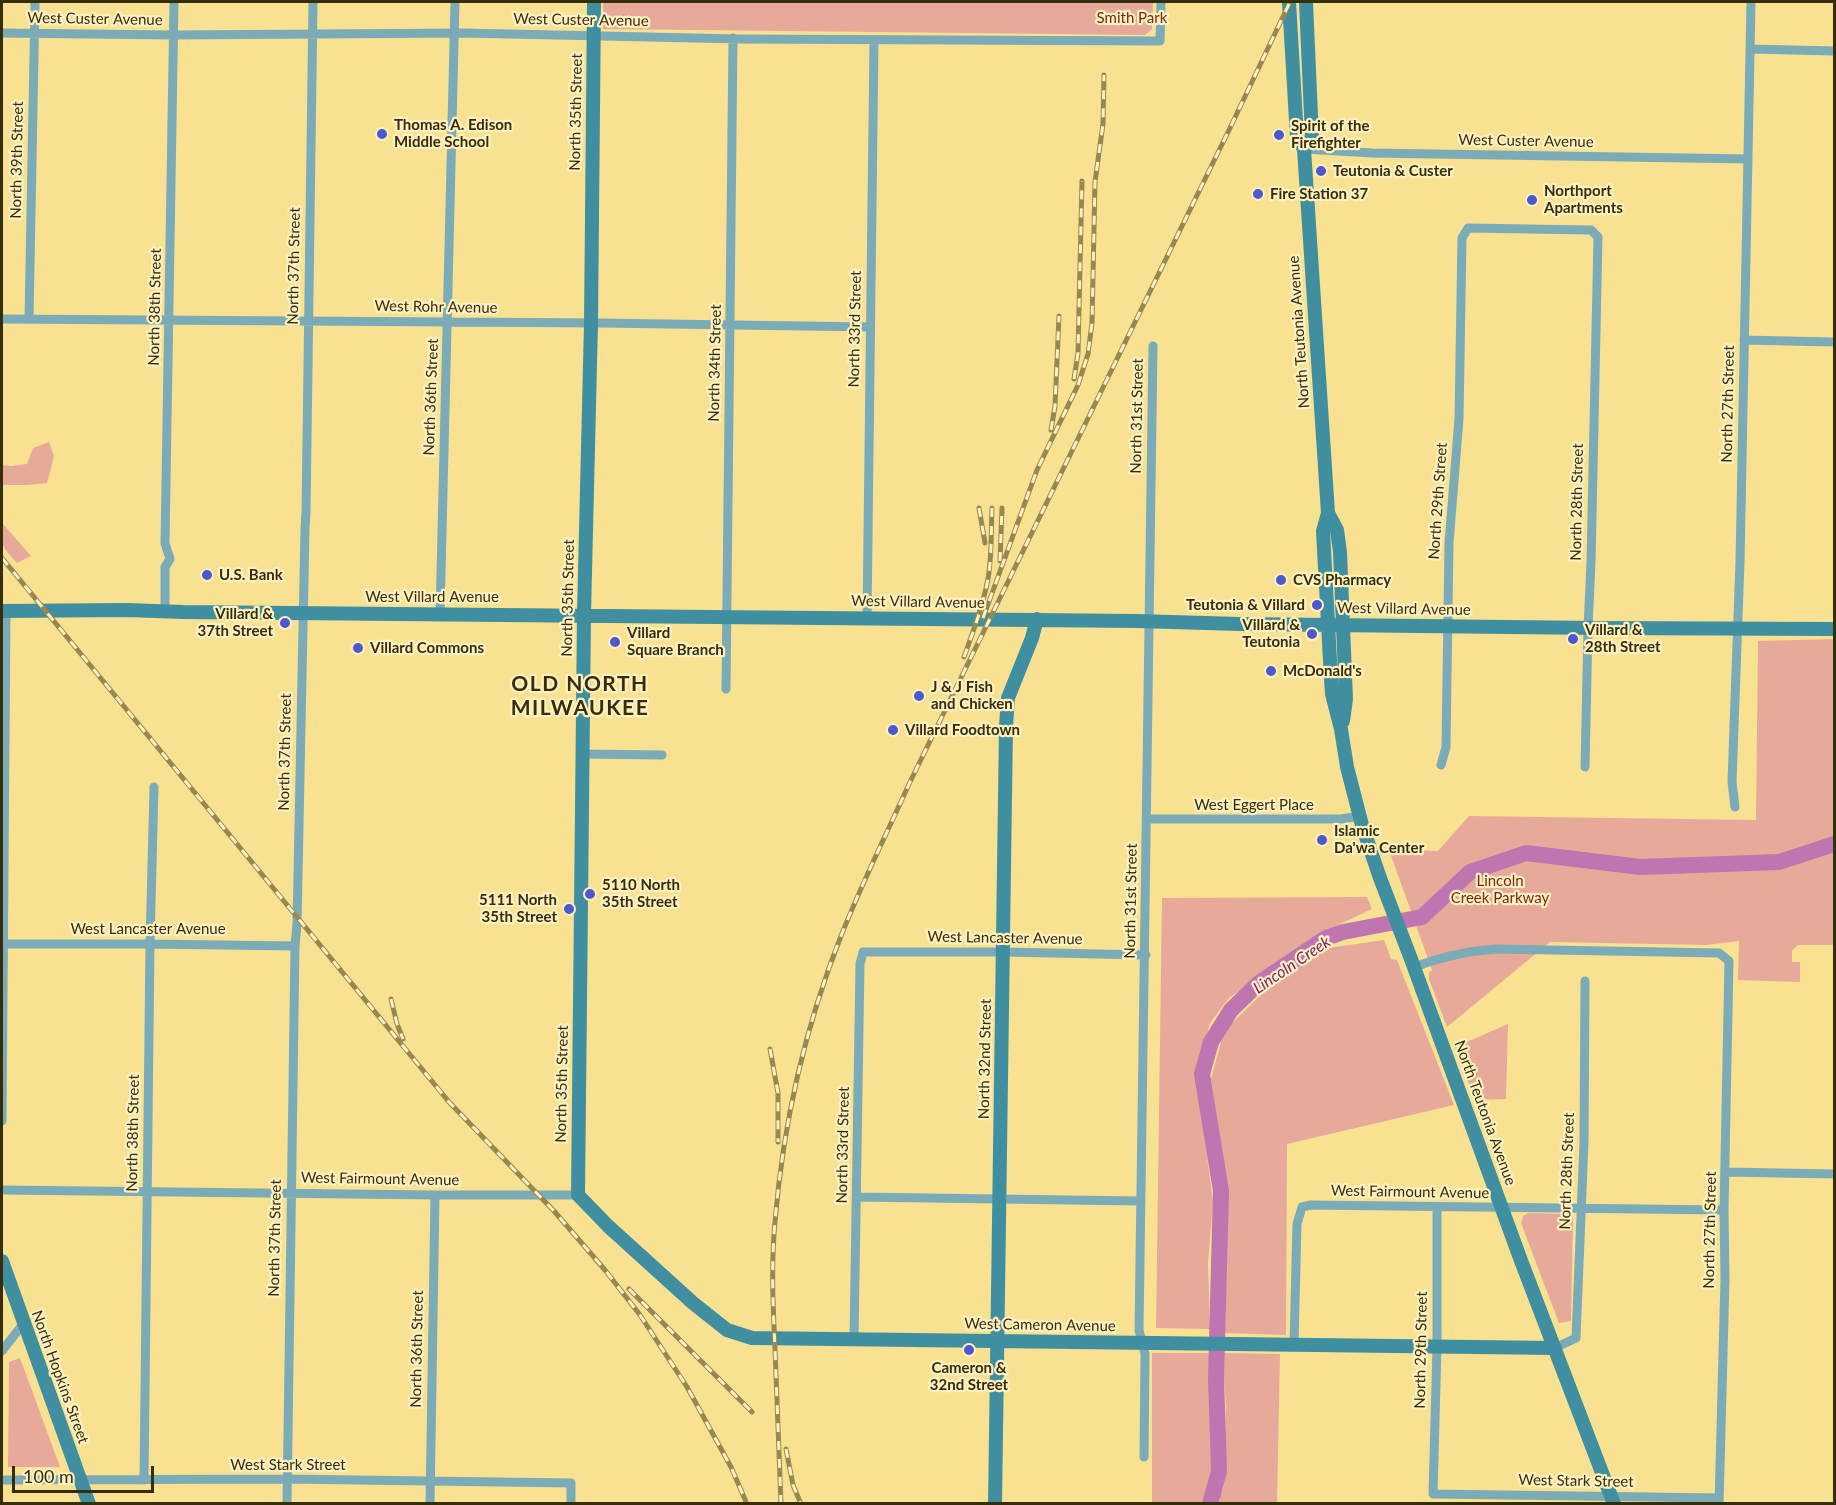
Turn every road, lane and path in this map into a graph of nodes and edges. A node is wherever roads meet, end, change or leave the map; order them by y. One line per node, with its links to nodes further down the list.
1 (35, 2): 11 (street, North 39th Street)
2 (174, 2): 14 (street, North 38th Street)
3 (313, 2): 12 (street, North 37th Street)
4 (454, 2): 13 (street, North 36th Street)
5 (594, 2): 15 (street, North 35th Street)
6 (1161, 2): 17 (street, West Custer Avenue)
7 (1289, 2): 20 (street, North Teutonia Avenue)
8 (1306, 2): 20 (street, North Teutonia Avenue)
9 (1752, 2): 18 (street, North 27th Street)
10 (2, 33): 11 (street, West Custer Avenue)
11 (35, 33): 14 (street, West Custer Avenue); 24 (street, North 39th Street)
12 (313, 33): 13 (street, West Custer Avenue); 14 (street, West Custer Avenue); 26 (street, North 37th Street)
13 (454, 33): 15 (street, West Custer Avenue); 27 (street, North 36th Street)
14 (174, 35): 25 (street, North 38th Street)
15 (593, 35): 16 (street, West Custer Avenue); 28 (street, North 35th Street)
16 (733, 38): 17 (street, West Custer Avenue); 29 (street, North 34th Street)
17 (874, 40): 30 (street, North 33rd Street)
18 (1751, 49): 19 (street); 21 (street, North 27th Street)
19 (1834, 51)
20 (1304, 149): 21 (street, West Custer Avenue); 34 (street, North Teutonia Avenue)
21 (1748, 159): 31 (street, North 27th Street)
22 (1598, 237): 46 (street, North 29th Street); 47 (street, North 28th Street)
23 (2, 319): 24 (street, West Rohr Avenue)
24 (29, 319): 25 (street, West Rohr Avenue)
25 (170, 320): 26 (street, West Rohr Avenue); 36 (street, North 38th Street)
26 (308, 320): 27 (street, West Rohr Avenue); 37 (street, North 37th Street)
27 (448, 322): 28 (street, West Rohr Avenue); 38 (street, North 36th Street)
28 (591, 323): 29 (street, West Rohr Avenue); 39 (street, North 35th Street)
29 (731, 324): 30 (street, West Rohr Avenue); 40 (street, North 34th Street)
30 (870, 327): 41 (street, North 33rd Street)
31 (1744, 340): 32 (street); 48 (street, North 27th Street)
32 (1834, 342)
33 (1153, 346): 43 (street, North 31st Street)
34 (1328, 513): 44 (street, North Teutonia Avenue); 45 (street, North Teutonia Avenue)
35 (4, 611): 36 (street, West Villard Avenue); 60 (street)
36 (165, 611): 37 (street, West Villard Avenue)
37 (303, 613): 38 (street, West Villard Avenue); 62 (street, North 37th Street)
38 (440, 613): 39 (street, West Villard Avenue)
39 (584, 614): 40 (street, West Villard Avenue); 52 (street, North 35th Street)
40 (727, 617): 41 (street, West Villard Avenue); 50 (street, North 34th Street)
41 (867, 618): 42 (street, West Villard Avenue)
42 (1036, 619): 43 (street, West Villard Avenue); 64 (street, North 32nd Street)
43 (1149, 621): 44 (street, West Villard Avenue); 59 (street, North 31st Street)
44 (1327, 624): 45 (street, West Villard Avenue); 51 (street, North Teutonia Avenue)
45 (1344, 624): 46 (street, West Villard Avenue); 51 (street, North Teutonia Avenue)
46 (1447, 626): 47 (street, West Villard Avenue); 54 (street, North 29th Street)
47 (1588, 628): 48 (street, West Villard Avenue); 55 (street, North 28th Street)
48 (1737, 629): 49 (street, West Villard Avenue); 57 (street, North 27th Street)
49 (1834, 629)
50 (726, 689)
51 (1341, 729): 58 (street, North Teutonia Avenue)
52 (582, 754): 53 (street); 75 (street, North 35th Street)
53 (662, 755)
54 (1441, 765)
55 (1585, 767)
56 (154, 787): 61 (street, North 38th Street)
57 (1736, 807)
58 (1360, 816): 59 (street, West Eggert Place); 66 (street, North Teutonia Avenue)
59 (1148, 819): 65 (street, North 31st Street)
60 (3, 944): 61 (street, West Lancaster Avenue); 68 (street)
61 (150, 944): 62 (street, West Lancaster Avenue); 72 (street, North 38th Street)
62 (295, 946): 73 (street, North 37th Street)
63 (863, 952): 64 (street, West Lancaster Avenue); 76 (street, North 33rd Street)
64 (1003, 952): 65 (street, West Lancaster Avenue); 77 (street, North 32nd Street)
65 (1146, 955): 78 (street, North 31st Street)
66 (1413, 963): 69 (street, North 27th Street); 80 (street, North Teutonia Avenue)
67 (1585, 981): 81 (street, North 28th Street)
68 (2, 1121)
69 (1726, 1172): 70 (street); 82 (street, North 27th Street)
70 (1834, 1173)
71 (2, 1191): 72 (street, West Fairmount Avenue)
72 (147, 1192): 73 (street, West Fairmount Avenue); 96 (street, North 38th Street)
73 (291, 1192): 74 (street, West Fairmount Avenue); 93 (street, North 37th Street)
74 (435, 1195): 75 (street, West Fairmount Avenue); 97 (street, North 36th Street)
75 (578, 1195): 85 (street, West Cameron Avenue)
76 (857, 1197): 77 (street); 85 (street, North 33rd Street)
77 (999, 1199): 78 (street); 86 (street, North 32nd Street)
78 (1141, 1201): 87 (street, North 31st Street)
79 (1437, 1207): 80 (street, West Fairmount Avenue); 88 (street, West Fairmount Avenue); 89 (street, North 29th Street)
80 (1502, 1209): 81 (street, West Fairmount Avenue); 90 (street, North Teutonia Avenue)
81 (1582, 1209): 82 (street, West Fairmount Avenue); 90 (street, North 28th Street)
82 (1724, 1210): 100 (street, North 27th Street)
83 (2, 1261): 84 (street, North Hopkins Street)
84 (23, 1324): 91 (street); 95 (street, North Hopkins Street)
85 (854, 1339): 86 (street, West Cameron Avenue)
86 (997, 1340): 87 (street, West Cameron Avenue); 105 (street, North 32nd Street)
87 (1142, 1343): 88 (street, West Cameron Avenue); 92 (street, North 31st Street)
88 (1294, 1344): 89 (street, West Cameron Avenue)
89 (1437, 1347): 90 (street, West Cameron Avenue); 98 (street, North 29th Street)
90 (1555, 1348): 99 (street, North Teutonia Avenue)
91 (2, 1351)
92 (1144, 1457)
93 (287, 1479): 96 (street, West Stark Street); 97 (street, West Stark Street); 102 (street, North 37th Street)
94 (2, 1480): 95 (street, West Stark Street)
95 (80, 1480): 96 (street, West Stark Street); 101 (street, North Hopkins Street)
96 (144, 1480)
97 (430, 1481): 103 (street, North 36th Street); 104 (street, West Stark Street)
98 (1433, 1494): 99 (street, West Stark Street)
99 (1613, 1500): 100 (street, West Stark Street)
100 (1719, 1501)
101 (89, 1503)
102 (287, 1503)
103 (430, 1503)
104 (571, 1503)
105 (995, 1503)

